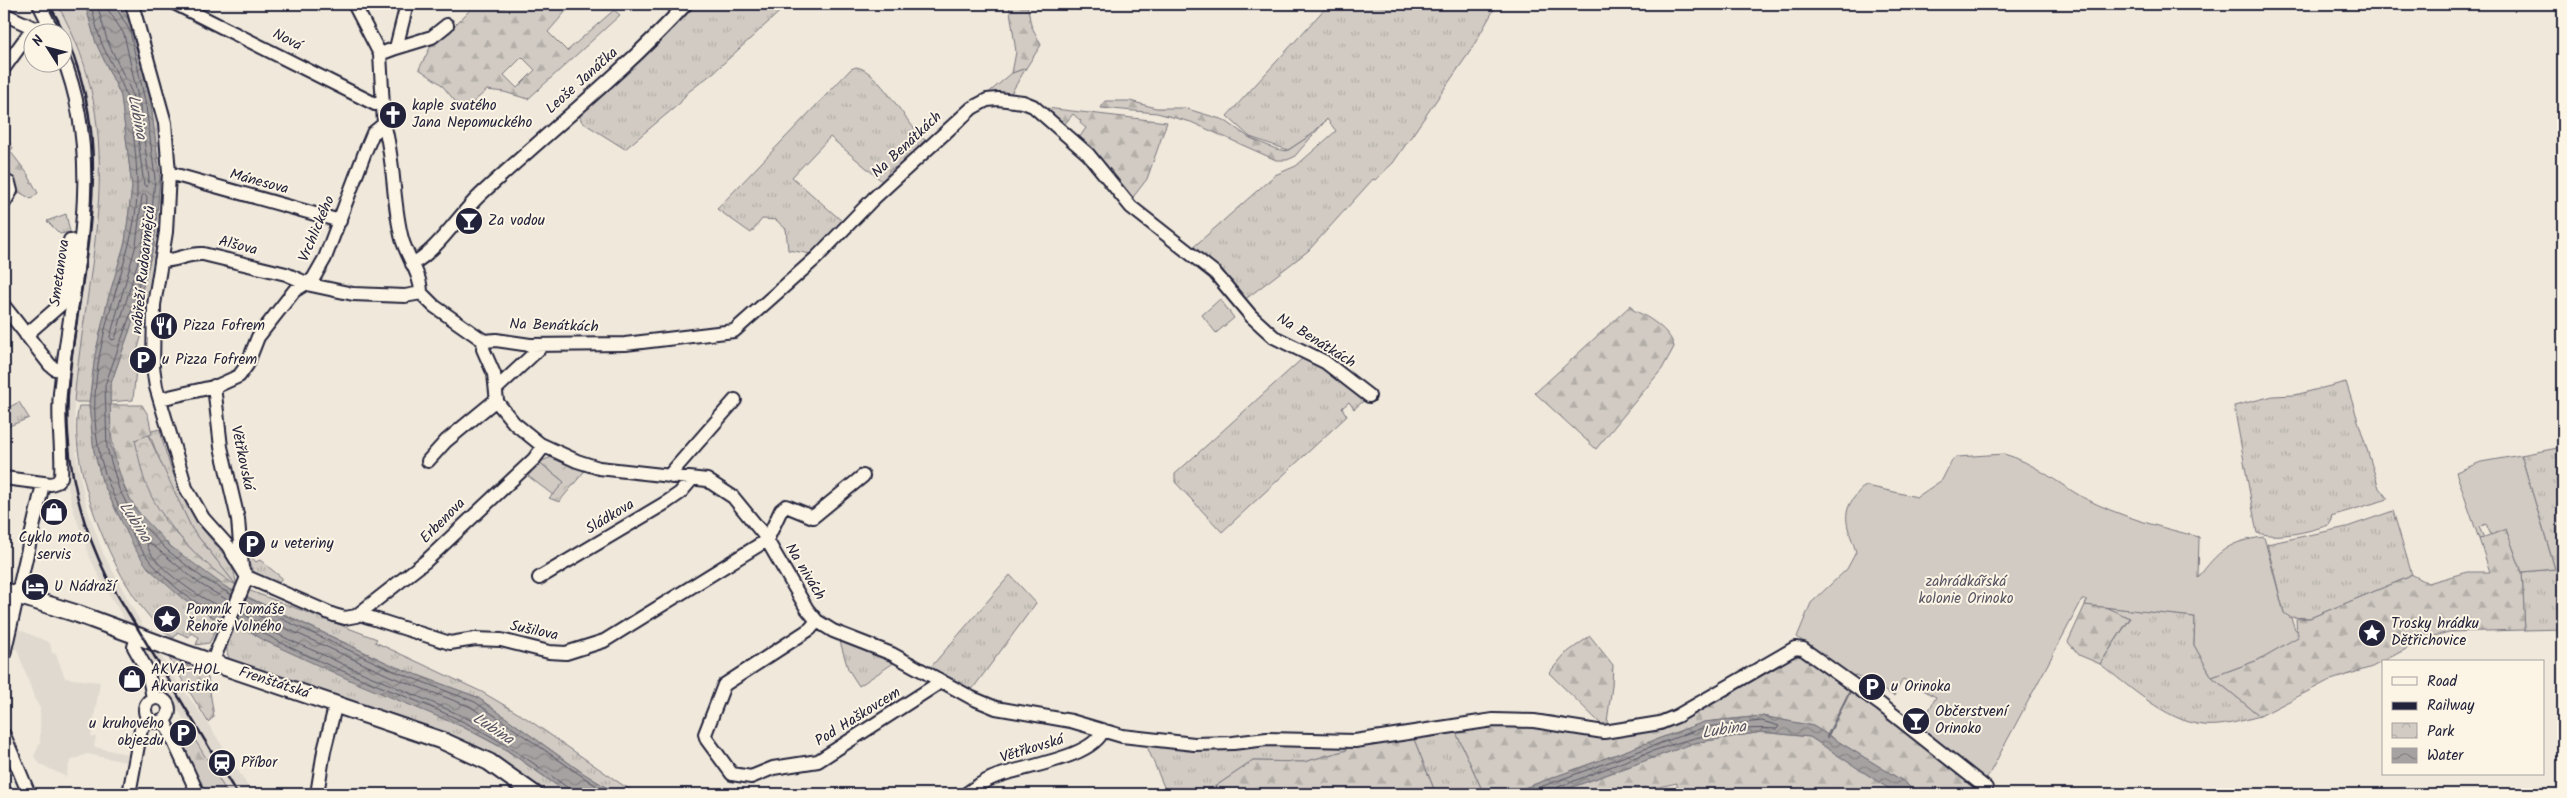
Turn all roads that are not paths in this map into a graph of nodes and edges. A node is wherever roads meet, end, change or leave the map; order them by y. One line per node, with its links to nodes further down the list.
1 (39, 4): 8 (street)
2 (132, 4): 18 (street, nábřeží Rudoarmějců)
3 (176, 4): 16 (street, Nová)
4 (354, 4): 13 (street)
5 (407, 4): 12 (street)
6 (686, 4): 24 (street, Leoše Janáčka)
7 (4, 14): 9 (street)
8 (48, 22)
9 (22, 23)
10 (447, 24): 12 (street)
11 (22, 43): 14 (street)
12 (396, 48): 13 (street)
13 (380, 54): 16 (street)
14 (4, 68)
15 (68, 72): 27 (street, Smetanova)
16 (383, 102): 17 (street)
17 (384, 124): 21 (street, Vrchlického); 24 (street)
18 (169, 174): 21 (street, Mánesova); 23 (street, nábřeží Rudoarmějců)
19 (9, 183): 20 (street)
20 (4, 203)
21 (340, 221): 25 (street, Vrchlického)
22 (70, 240): 27 (street)
23 (162, 261): 25 (street, Alšova); 37 (street, nábřeží Rudoarmějců)
24 (412, 264): 26 (street)
25 (306, 282): 26 (street); 34 (street, Vrchlického)
26 (421, 293): 31 (street)
27 (69, 300): 30 (street); 33 (street, Smetanova)
28 (4, 306): 29 (street)
29 (8, 319): 30 (street)
30 (26, 335): 33 (street)
31 (484, 341): 32 (street, Na Benátkách); 35 (street, Na nivách)
32 (540, 345): 35 (street); 36 (street, Na Benátkách)
33 (63, 370): 45 (street, Smetanova)
34 (214, 386): 37 (street, Vrchlického); 46 (street, Větřkovská)
35 (496, 394): 39 (street, Na nivách); 40 (street)
36 (1369, 396)
37 (160, 399): 48 (street, nábřeží Rudoarmějců)
38 (735, 400): 42 (street)
39 (544, 446): 42 (street, Na nivách); 52 (street, Erbenova)
40 (428, 461)
41 (862, 476): 47 (street)
42 (672, 477): 44 (street, Na nivách)
43 (4, 478): 45 (street)
44 (692, 479): 47 (street, Na nivách); 50 (street, Sládkova)
45 (43, 484): 51 (street)
46 (240, 536): 48 (street); 49 (street, Větřkovská)
47 (767, 540): 52 (street, Sušilova); 53 (street, Na nivách)
48 (222, 541): 49 (street, nábřeží Rudoarmějců)
49 (244, 578): 52 (street); 56 (street)
50 (539, 578)
51 (11, 593): 54 (main road, Frenštátská); 55 (street)
52 (359, 614)
53 (817, 621): 57 (street, Na nivách); 57 (street, Pod Haškovcem)
54 (137, 636): 56 (main road, Frenštátská); 58 (street)
55 (4, 654)
56 (212, 663): 59 (main road, Frenštátská)
57 (942, 681): 62 (street, Na nivách)
58 (153, 698): 60 (street); 61 (street)
59 (336, 703): 68 (street); 69 (main road, Frenštátská)
60 (149, 720): 61 (street); 66 (street)
61 (164, 720): 67 (street)
62 (1103, 730): 64 (street, Na nivách); 70 (street, Větřkovská)
63 (4, 735): 65 (street)
64 (1986, 788)
65 (29, 794)
66 (129, 794)
67 (198, 794)
68 (318, 794)
69 (534, 794)
70 (966, 794)

